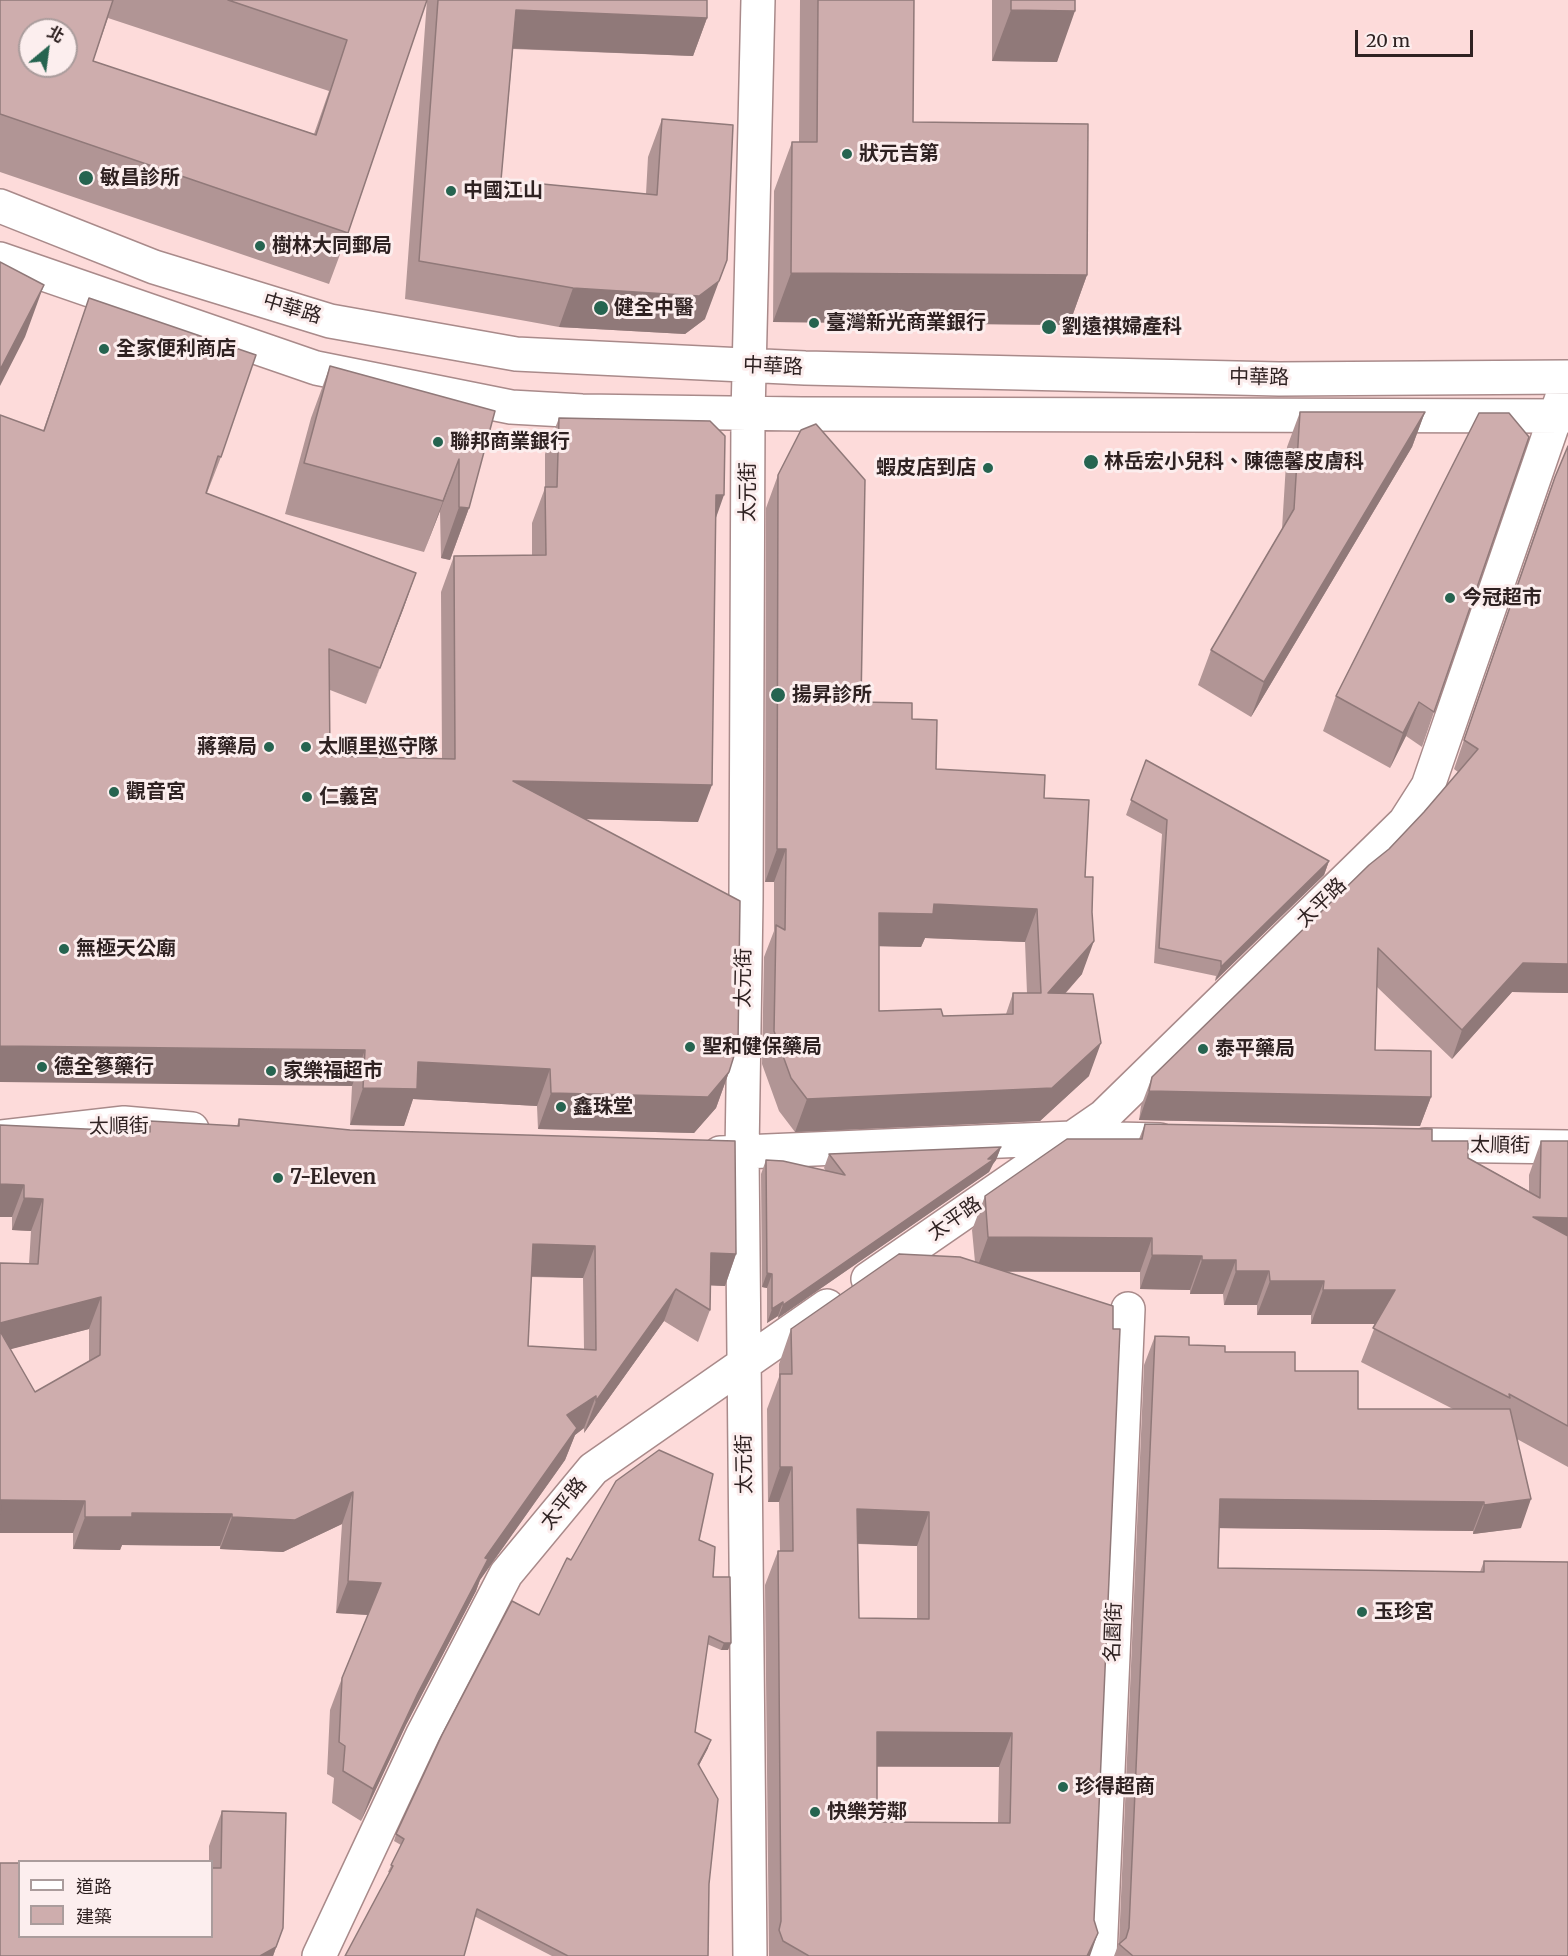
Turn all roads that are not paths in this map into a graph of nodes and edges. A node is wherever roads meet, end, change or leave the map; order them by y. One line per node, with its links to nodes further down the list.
1 (758, 0): 4 (street, 太元街)
2 (0, 206): 4 (street, 中華路)
3 (0, 259): 6 (street, 中華路)
4 (749, 366): 5 (street, 中華路); 6 (street, 太元街)
5 (1568, 379): 7 (street, 太平路)
6 (748, 414): 7 (street, 中華路); 15 (street, 太元街)
7 (1561, 416): 10 (street, 太平路)
8 (220, 1132): 9 (street, 太順街)
9 (0, 1137)
10 (1072, 1138): 11 (street); 15 (street); 17 (street, 太平路)
11 (1190, 1140)
12 (1391, 1144): 13 (street, 太順街)
13 (1568, 1148)
14 (694, 1152): 15 (street)
15 (742, 1154): 17 (street, 太元街)
16 (1128, 1309): 20 (street, 名園街)
17 (744, 1363): 18 (street, 太平路); 19 (street, 太元街)
18 (319, 1956)
19 (750, 1956)
20 (1100, 1956)

